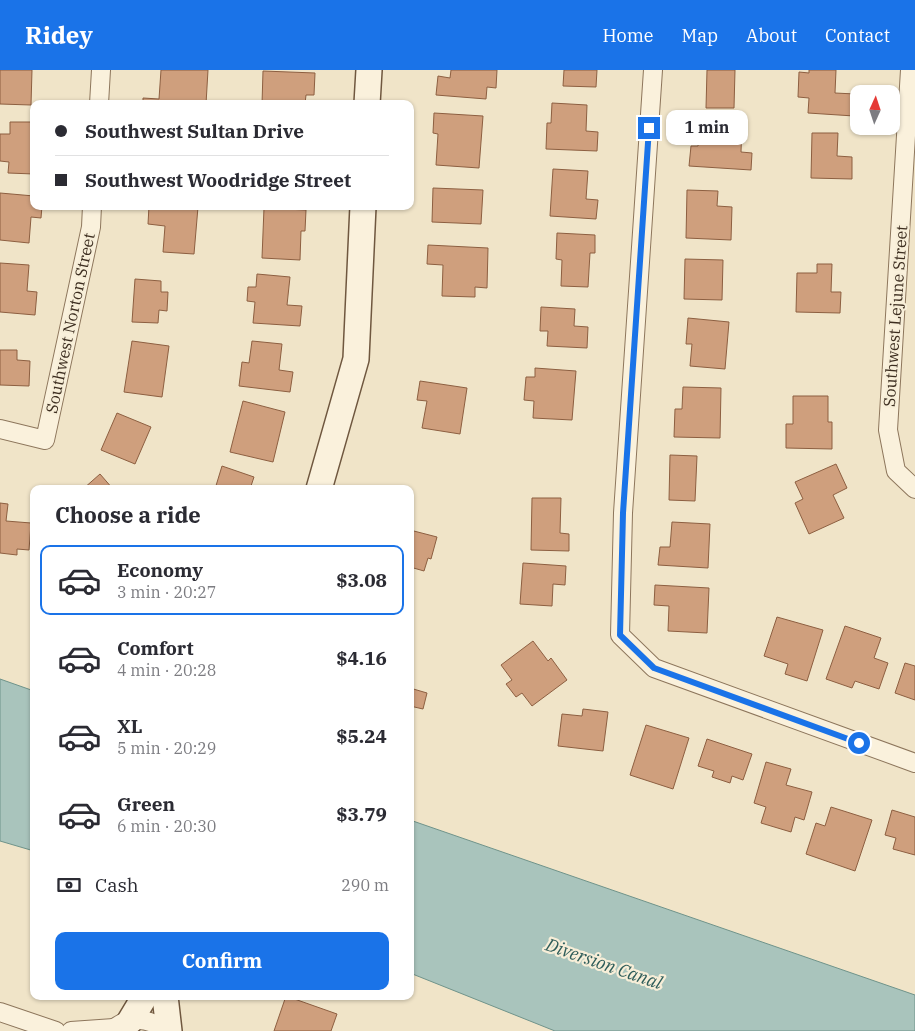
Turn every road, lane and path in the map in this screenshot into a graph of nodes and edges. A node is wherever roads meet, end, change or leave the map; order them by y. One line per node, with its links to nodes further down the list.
1 (101, 70): 5 (street)
2 (369, 70): 6 (street)
3 (653, 70): 12 (street)
4 (910, 70): 11 (street, Southwest Lejune Street)
5 (99, 100)
6 (367, 100)
7 (92, 210): 9 (street, Southwest Norton Street)
8 (363, 210): 10 (street)
9 (0, 429)
10 (320, 485)
11 (915, 489)
12 (915, 763)
13 (141, 1000): 16 (street)
14 (166, 1000): 19 (street)
15 (0, 1012): 17 (street)
16 (118, 1026): 18 (street); 19 (street)
17 (56, 1031)
18 (71, 1031)
19 (167, 1031)

